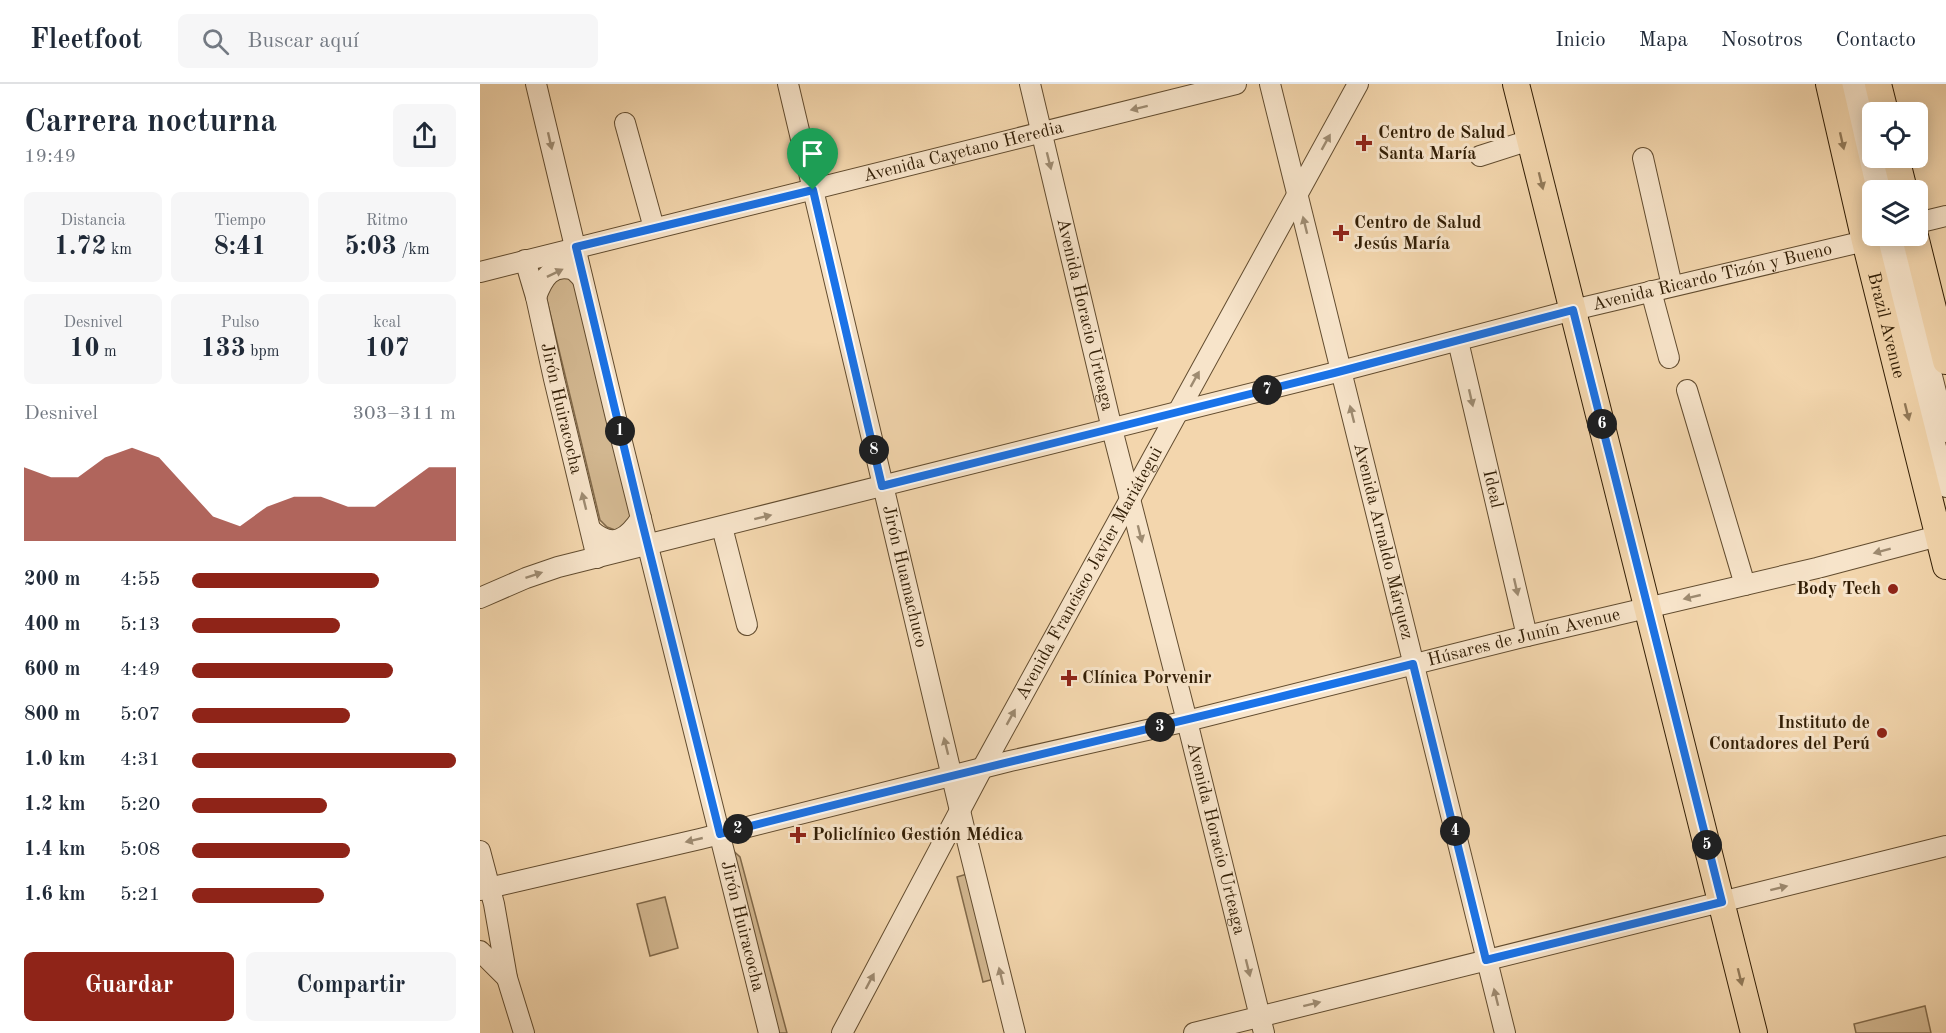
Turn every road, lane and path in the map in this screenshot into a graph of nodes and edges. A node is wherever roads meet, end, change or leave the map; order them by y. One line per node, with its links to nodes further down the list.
1 (537, 84): 31 (street, Jirón Huiracocha, one-way to 31)
2 (788, 84): 20 (street, Jirón Huamachuco)
3 (1030, 84): 15 (street, Avenida Horacio Urteaga)
4 (1236, 84): 15 (street, Avenida Cayetano Heredia, one-way to 15)
5 (1270, 84): 21 (street, Avenida Arnaldo Márquez)
6 (1358, 84): 21 (street, Avenida Francisco Javier Mariátegui, one-way to 6)
7 (1516, 84): 16 (main road)
8 (1829, 84): 22 (main road, Brazil Avenue, one-way to 22)
9 (1846, 84): 19 (street)
10 (1860, 84): 12 (street)
11 (1878, 84): 13 (main road)
12 (1864, 102)
13 (1882, 102)
14 (625, 123): 25 (street)
15 (1042, 132): 20 (street, Avenida Cayetano Heredia); 47 (street, Avenida Horacio Urteaga, one-way to 47)
16 (1530, 140): 17 (street); 38 (main road, one-way to 38)
17 (1480, 156)
18 (1643, 158): 35 (street)
19 (1869, 180)
20 (813, 190): 25 (street, Avenida Cayetano Heredia); 49 (street, Jirón Huamachuco)
21 (1297, 193): 43 (street, Avenida Arnaldo Márquez, one-way to 21); 46 (street, Avenida Francisco Javier Mariátegui, one-way to 21)
22 (1862, 197)
23 (1946, 216): 24 (street)
24 (1928, 220)
25 (654, 228): 31 (street, Avenida Cayetano Heredia)
26 (1862, 241): 35 (street, Avenida Ricardo Tizón y Bueno)
27 (1875, 246): 44 (main road, Brazil Avenue)
28 (1877, 246): 39 (street, Brazil Avenue)
29 (1900, 246): 48 (street, Brazil Avenue)
30 (1917, 246): 42 (main road)
31 (576, 247): 32 (street, Avenida Cayetano Heredia); 34 (street, Jirón Huiracocha)
32 (525, 260): 33 (street, Avenida Cayetano Heredia); 37 (street, Jirón Huiracocha)
33 (480, 272)
34 (582, 278): 37 (street, one-way to 34); 52 (street, Jirón Huiracocha)
35 (1672, 286): 36 (street, Avenida Ricardo Tizón y Bueno)
36 (1651, 291): 38 (street, Avenida Ricardo Tizón y Bueno); 41 (street)
37 (536, 297): 54 (street, Jirón Huiracocha, one-way to 37)
38 (1573, 310): 40 (street, Avenida Ricardo Tizón y Bueno); 61 (main road)
39 (1903, 316): 44 (main road); 50 (street, Brazil Avenue)
40 (1458, 340): 43 (street, Avenida Ricardo Tizón y Bueno); 63 (street, Ideal, one-way to 63)
41 (1669, 358)
42 (1946, 361)
43 (1341, 371): 46 (street, Avenida Ricardo Tizón y Bueno); 64 (street, Avenida Arnaldo Márquez, one-way to 43)
44 (1897, 371): 55 (main road, Brazil Avenue, one-way to 55)
45 (1687, 390): 59 (street)
46 (1177, 412): 47 (street, Avenida Ricardo Tizón y Bueno); 51 (street, Avenida Francisco Javier Mariátegui)
47 (1112, 429): 49 (street, Avenida Ricardo Tizón y Bueno); 51 (street, Avenida Horacio Urteaga)
48 (1946, 432)
49 (882, 486): 53 (street, Avenida Ricardo Tizón y Bueno, one-way to 49); 67 (street, Jirón Huamachuco, one-way to 49)
50 (1946, 487)
51 (1131, 498): 65 (street, Avenida Horacio Urteaga, one-way to 65); 66 (street, Avenida Francisco Javier Mariátegui, one-way to 51)
52 (641, 518): 54 (street); 56 (street, Jirón Huiracocha)
53 (722, 527): 56 (street, Avenida Ricardo Tizón y Bueno); 62 (street)
54 (591, 530): 57 (street, Jirón Huiracocha)
55 (1942, 532): 58 (main road, Brazil Avenue); 59 (street, Húsares de Junín Avenue, one-way to 59)
56 (648, 546): 57 (street, Avenida Ricardo Tizón y Bueno); 69 (street, Jirón Huiracocha)
57 (597, 558): 60 (street, Avenida Ricardo Tizón y Bueno, one-way to 57)
58 (1946, 566)
59 (1744, 585): 61 (street, Húsares de Junín Avenue, one-way to 61)
60 (480, 598)
61 (1648, 608): 63 (street, Húsares de Junín Avenue); 73 (main road)
62 (747, 625)
63 (1527, 636): 64 (street, Húsares de Junín Avenue)
64 (1413, 664): 65 (street, Húsares de Junín Avenue); 75 (street, Avenida Arnaldo Márquez)
65 (1187, 721): 66 (street, Húsares de Junín Avenue); 77 (street, Avenida Horacio Urteaga, one-way to 77)
66 (984, 767): 67 (street, Húsares de Junín Avenue); 68 (street, Avenida Francisco Javier Mariátegui)
67 (953, 775): 68 (street, Jirón Huamachuco); 69 (street, Húsares de Junín Avenue)
68 (960, 811): 80 (street, Avenida Francisco Javier Mariátegui, one-way to 68); 81 (street, Jirón Huamachuco, one-way to 68)
69 (720, 834): 72 (street, Húsares de Junín Avenue, one-way to 72); 79 (street, Jirón Huiracocha)
70 (1946, 846): 73 (street, one-way to 70)
71 (480, 850): 72 (street)
72 (485, 889): 76 (street)
73 (1722, 902): 75 (street); 84 (main road, one-way to 84)
74 (480, 951): 76 (street)
75 (1486, 960): 77 (street, one-way to 75); 83 (street, Avenida Arnaldo Márquez, one-way to 75)
76 (507, 978): 78 (street)
77 (1262, 1025): 82 (street)
78 (524, 1033)
79 (769, 1033)
80 (842, 1033)
81 (1015, 1033)
82 (1194, 1033)
83 (1505, 1033)
84 (1754, 1033)

